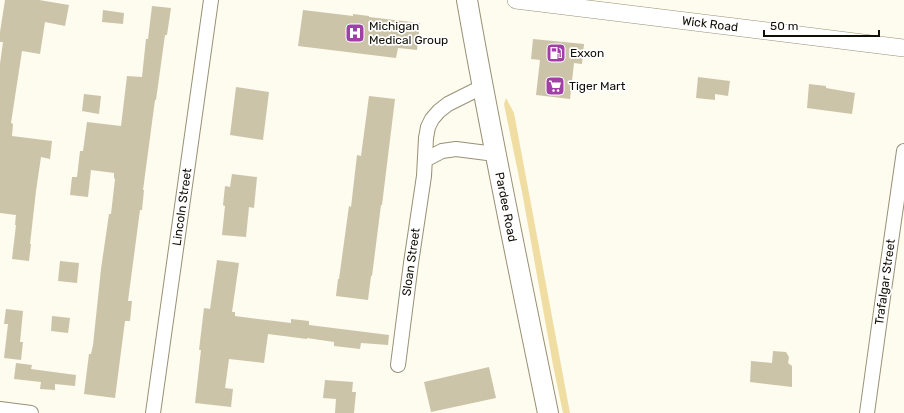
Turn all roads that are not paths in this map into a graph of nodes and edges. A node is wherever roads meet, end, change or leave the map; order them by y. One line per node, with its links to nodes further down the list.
1 (211, 0): 12 (street, Lincoln Street)
2 (467, 0): 5 (main road, Pardee Road)
3 (516, 0): 4 (street, Wick Road)
4 (904, 48)
5 (482, 87): 7 (main road, Pardee Road); 8 (street, Sloan Street)
6 (904, 151): 14 (street, Trafalgar Street)
7 (495, 154): 8 (street); 13 (main road, Pardee Road)
8 (425, 160): 9 (street, Sloan Street)
9 (398, 365)
10 (0, 409): 11 (street)
11 (31, 413)
12 (153, 413)
13 (548, 413)
14 (867, 413)

